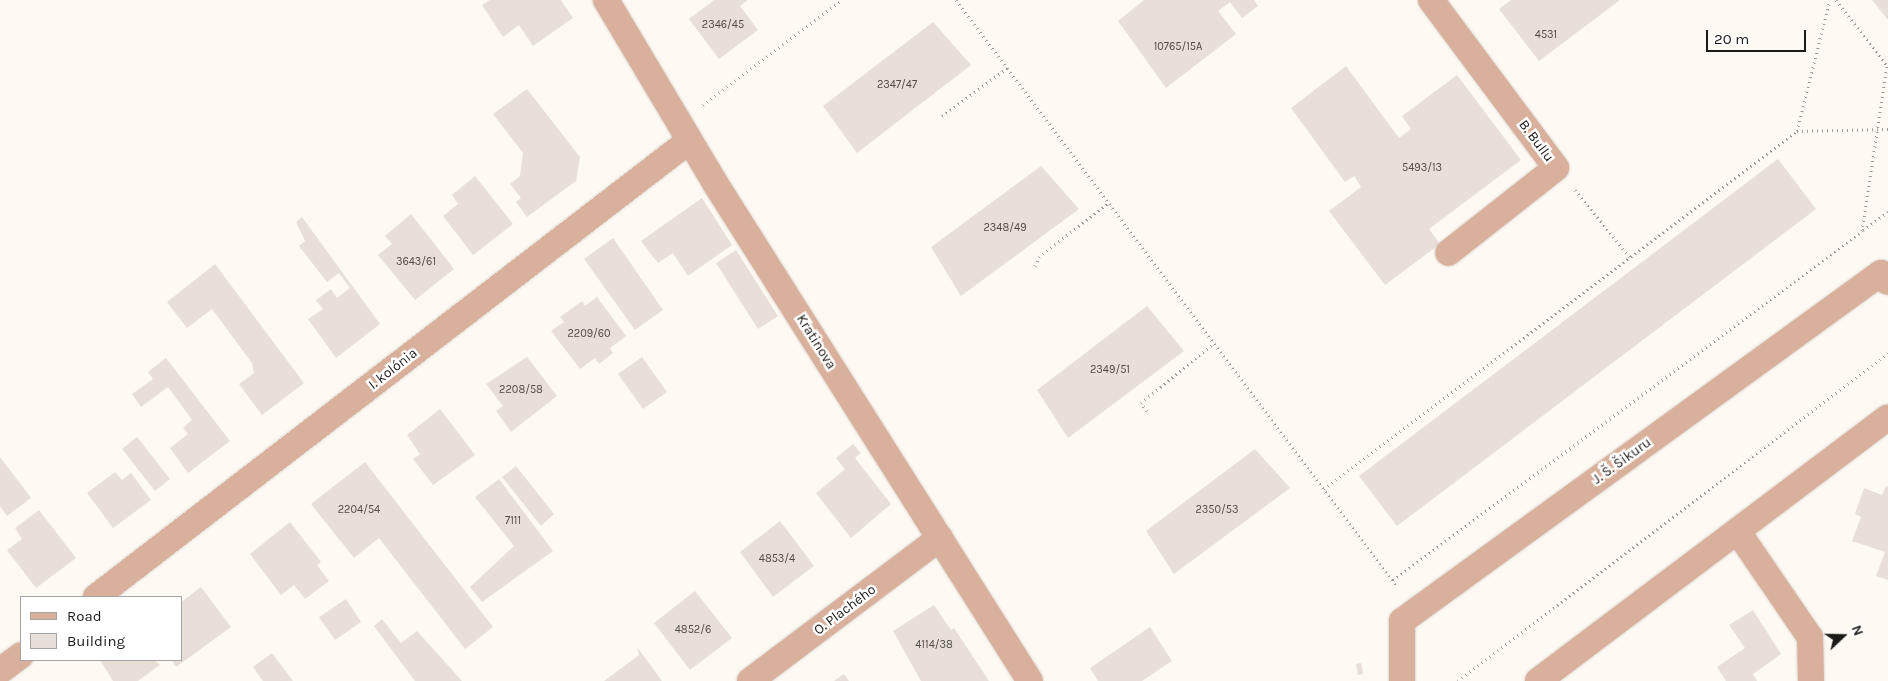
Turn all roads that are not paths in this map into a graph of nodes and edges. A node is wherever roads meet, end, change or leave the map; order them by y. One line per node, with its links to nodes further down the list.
1 (606, 0): 3 (street, Kratinova)
2 (1434, 1): 4 (street, B. Bullu)
3 (689, 141): 8 (street, Kratinova); 9 (street, I. kolónia)
4 (1448, 253)
5 (1888, 282): 15 (street, J. Š. Šikuru)
6 (1885, 426): 7 (street)
7 (1738, 532): 12 (street); 16 (street)
8 (940, 538): 13 (street, O. Plachého); 14 (street, Kratinova)
9 (97, 596)
10 (20, 656): 11 (street)
11 (0, 671)
12 (1550, 677)
13 (750, 681)
14 (1030, 681)
15 (1402, 681)
16 (1811, 681)

